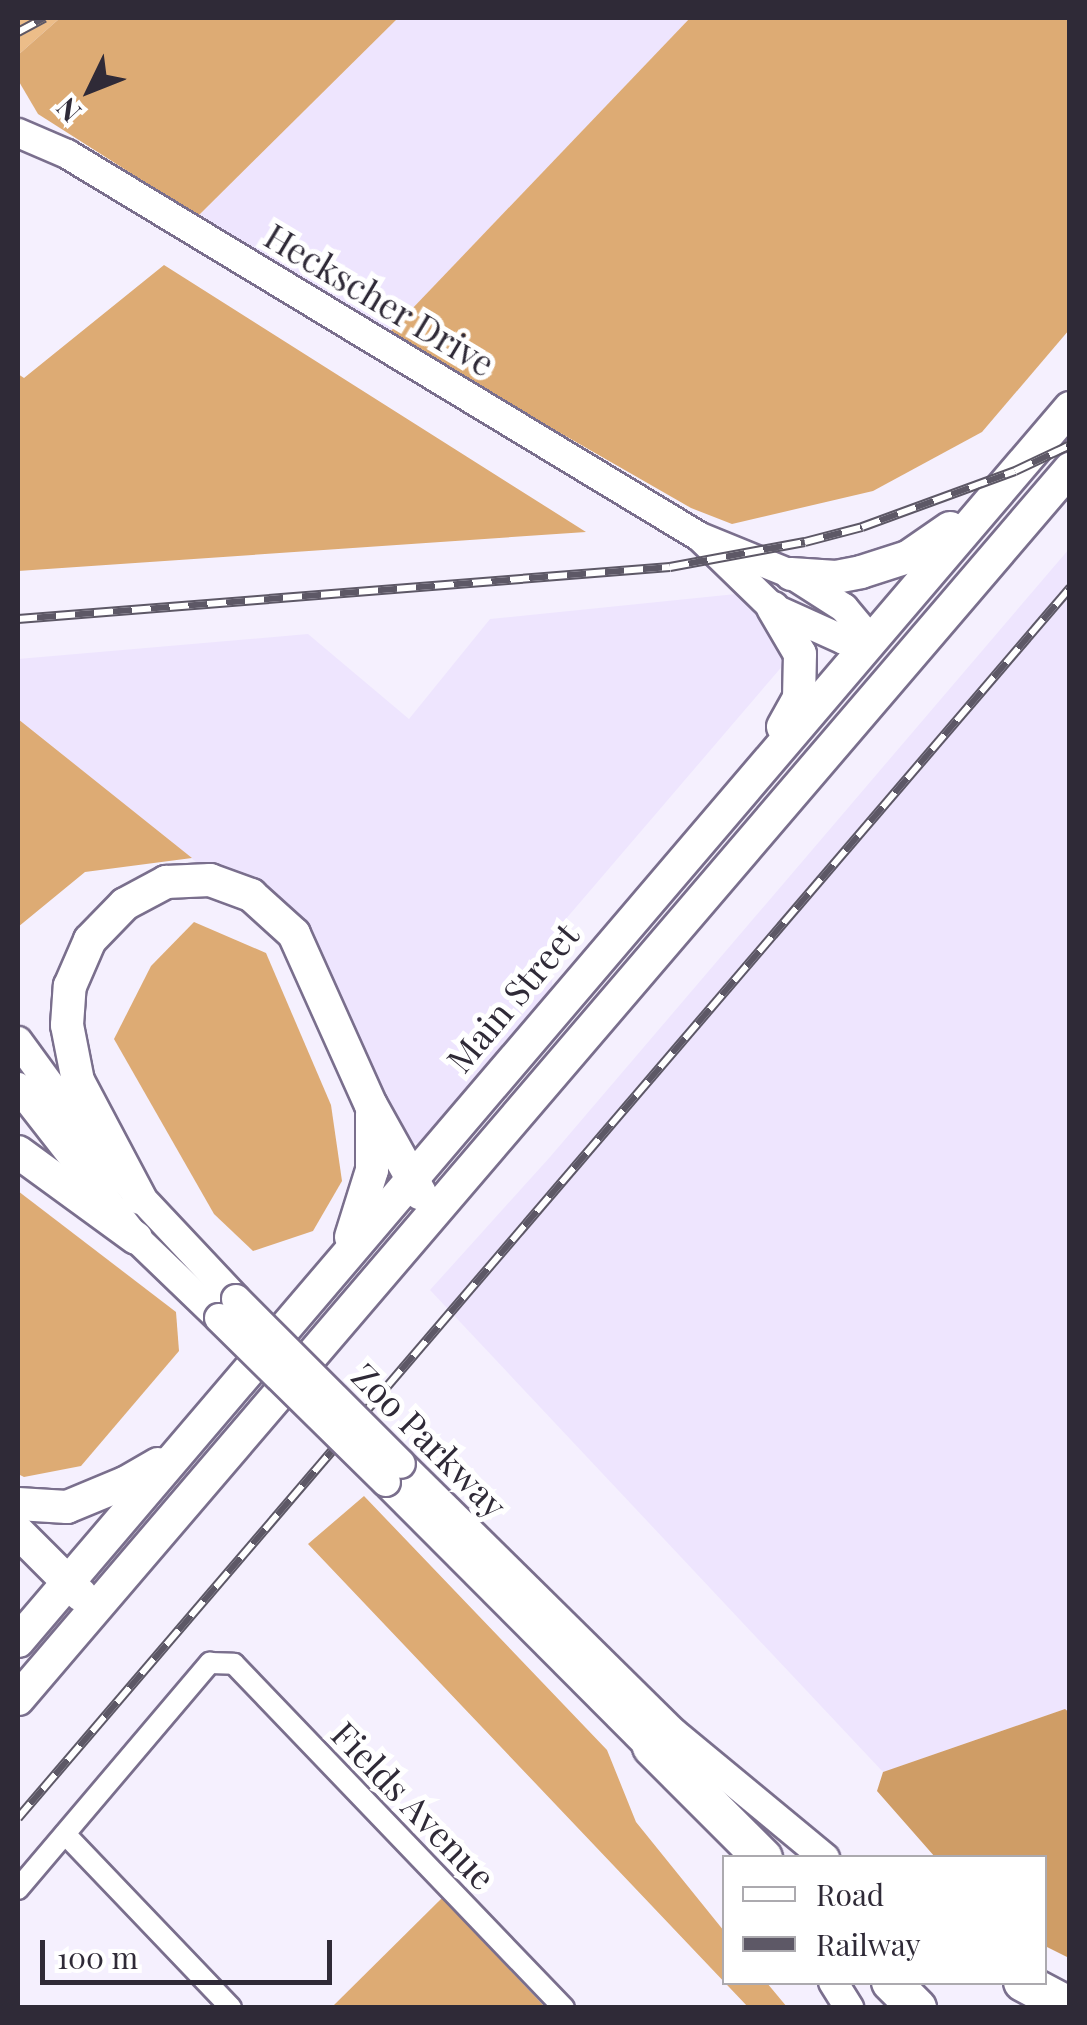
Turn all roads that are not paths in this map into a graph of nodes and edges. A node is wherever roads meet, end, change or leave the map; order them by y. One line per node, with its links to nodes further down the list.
1 (18, 133): 5 (main road, Heckscher Drive)
2 (1070, 408): 4 (main road, Main Street)
3 (1070, 469): 8 (main road)
4 (997, 493): 6 (main road); 9 (main road, Main Street)
5 (700, 537): 6 (main road, Heckscher Drive); 7 (main road, Heckscher Drive)
6 (792, 574): 9 (main road, Heckscher Drive)
7 (773, 608): 9 (main road, Heckscher Drive); 11 (main road)
8 (942, 617): 9 (main road); 10 (main road)
9 (870, 639): 10 (main road); 11 (main road, Main Street)
10 (868, 704): 18 (main road)
11 (761, 768): 16 (main road, Main Street)
12 (18, 1041): 17 (main road, Zoo Parkway)
13 (18, 1087): 19 (main road, Zoo Parkway)
14 (371, 1105): 16 (main road); 17 (main road); 20 (main road)
15 (18, 1152): 19 (main road)
16 (410, 1178): 18 (main road); 20 (main road, Main Street)
17 (140, 1198): 21 (main road, Zoo Parkway)
18 (432, 1212): 28 (main road)
19 (136, 1238): 21 (main road, Zoo Parkway)
20 (344, 1256): 22 (main road, Main Street)
21 (228, 1309): 23 (main road, Zoo Parkway, bridge)
22 (179, 1451): 24 (main road); 27 (main road, Main Street)
23 (394, 1474): 31 (main road, Zoo Parkway); 35 (main road, Zoo Parkway)
24 (18, 1504)
25 (18, 1532): 27 (main road)
26 (18, 1558): 27 (main road)
27 (61, 1590): 28 (main road); 29 (main road, Main Street)
28 (88, 1616): 30 (main road)
29 (18, 1640)
30 (18, 1699)
31 (652, 1746): 33 (main road, Zoo Parkway); 34 (highway)
32 (65, 1834): 36 (street); 42 (street); 43 (street, Fields Avenue)
33 (741, 1855)
34 (760, 1855)
35 (821, 1855)
36 (18, 1889)
37 (835, 1985): 44 (main road)
38 (894, 1985): 45 (highway)
39 (1011, 1985): 46 (main road)
40 (1029, 1985): 41 (highway)
41 (1070, 2007)
42 (231, 2008)
43 (564, 2008)
44 (849, 2008)
45 (917, 2008)
46 (1044, 2008)

